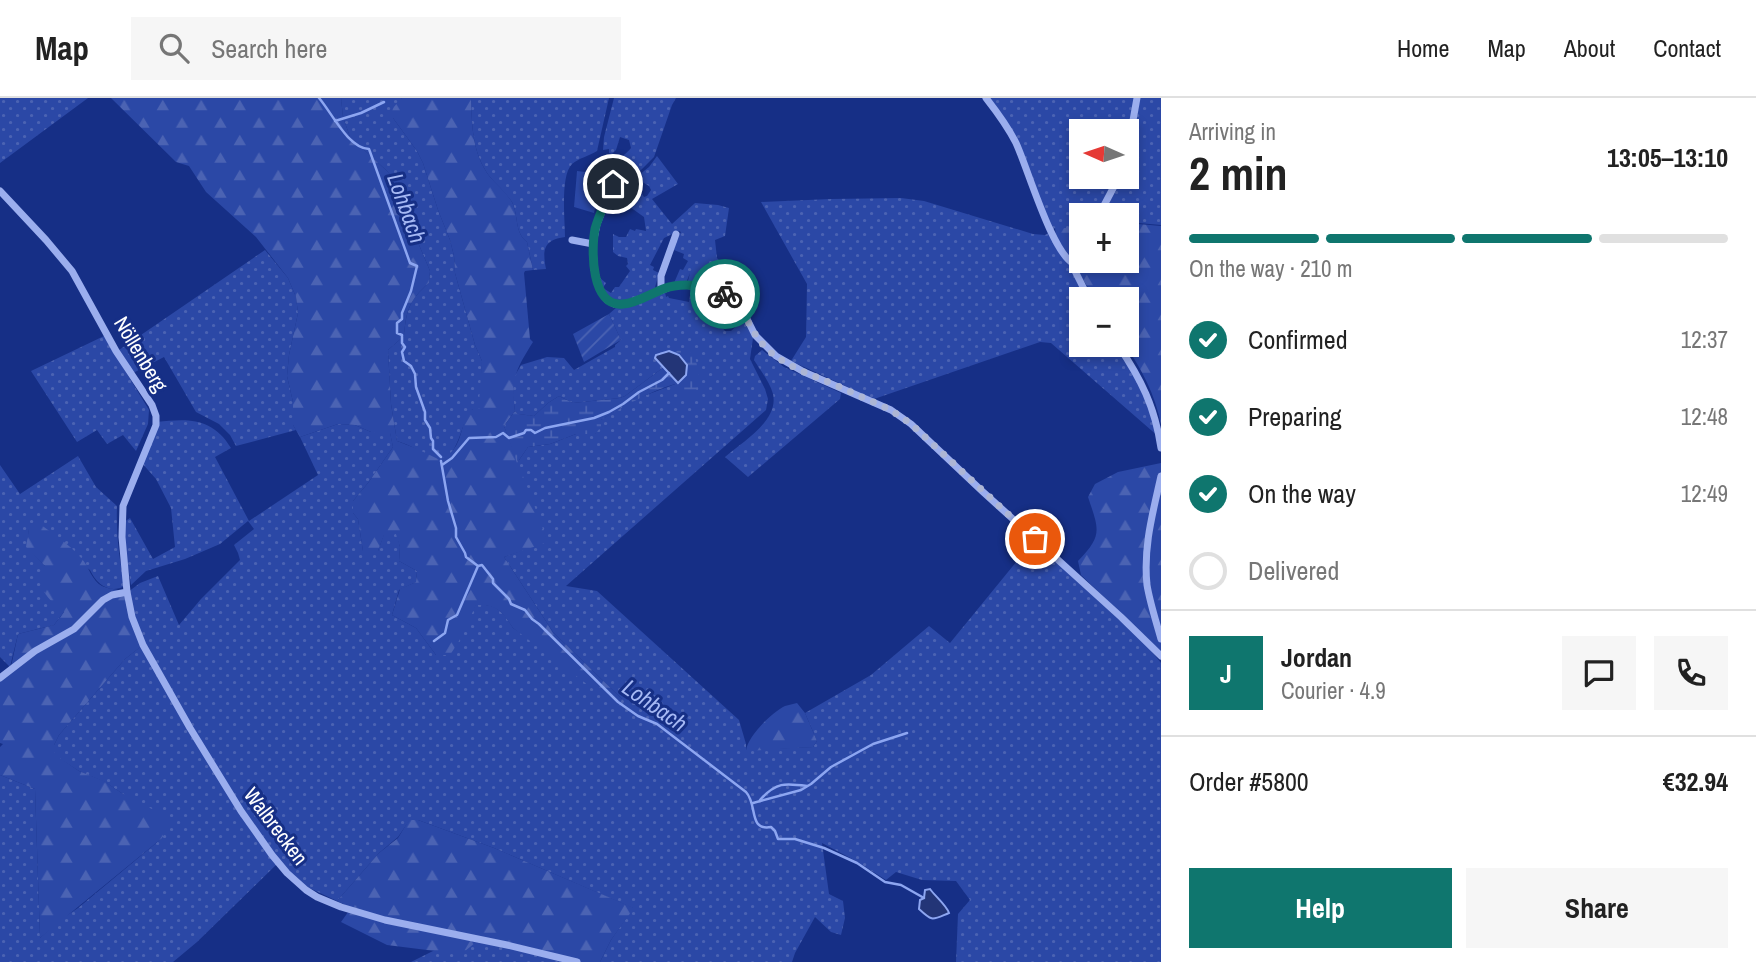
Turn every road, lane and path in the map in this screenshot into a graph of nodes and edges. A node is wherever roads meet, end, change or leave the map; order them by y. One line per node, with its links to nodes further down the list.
1 (986, 98): 11 (street)
2 (1137, 98): 3 (street)
3 (1133, 119)
4 (607, 160): 6 (street)
5 (635, 177): 6 (street)
6 (613, 184): 10 (street)
7 (0, 191): 16 (street, Nöllenberg)
8 (676, 234): 12 (street)
9 (572, 240): 10 (street)
10 (593, 244): 12 (street)
11 (1069, 262)
12 (661, 290): 19 (street)
13 (1126, 357): 14 (street)
14 (1161, 448)
15 (1161, 475): 17 (street)
16 (127, 592): 18 (street, Nöllenberg); 20 (street)
17 (1161, 639)
18 (143, 645): 21 (street, Walbrecken)
19 (1161, 656)
20 (0, 678)
21 (577, 962)

